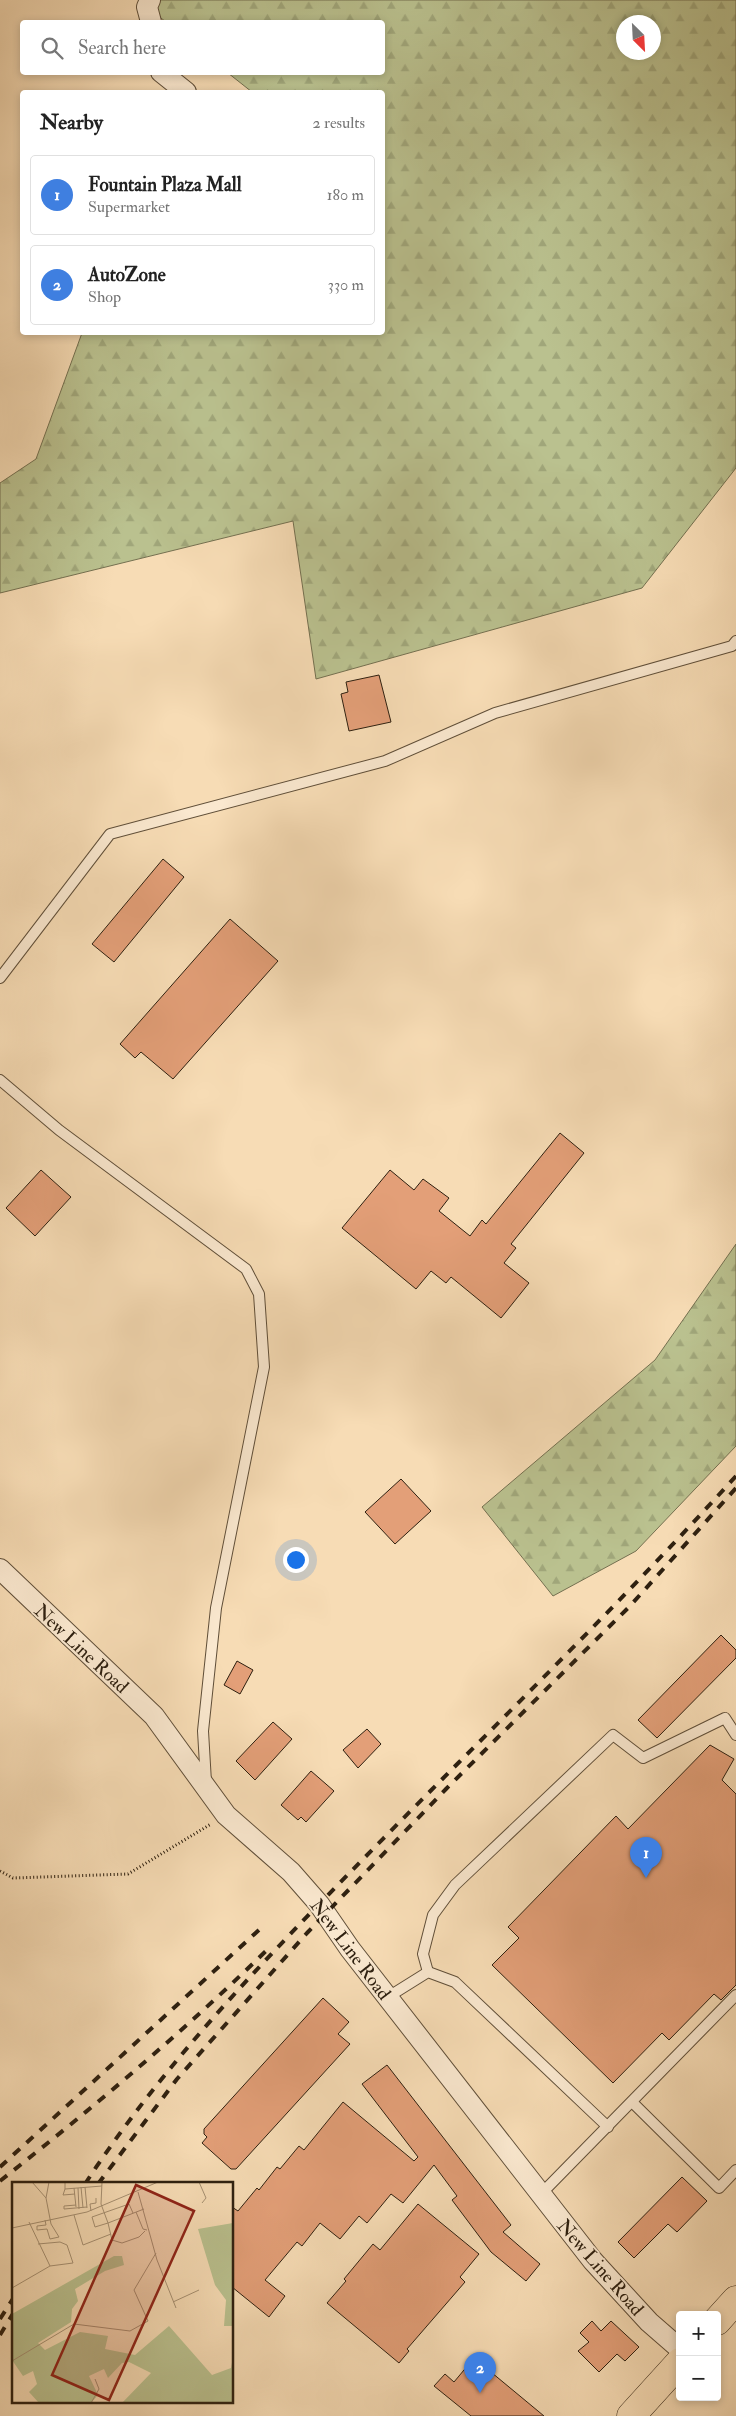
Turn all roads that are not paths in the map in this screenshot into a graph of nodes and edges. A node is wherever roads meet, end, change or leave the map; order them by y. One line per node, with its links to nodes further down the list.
1 (150, 0): 2 (street)
2 (151, 20)
3 (165, 75): 4 (street)
4 (184, 90)
5 (736, 641): 6 (lane)
6 (0, 978)
7 (0, 1080): 10 (lane)
8 (0, 1569): 10 (street, New Line Road)
9 (736, 1736): 11 (lane)
10 (206, 1790): 13 (street, New Line Road)
11 (428, 1972): 13 (lane); 15 (lane)
12 (736, 1996): 14 (lane)
13 (388, 1997): 17 (street, New Line Road)
14 (632, 2102): 15 (lane); 16 (lane)
15 (608, 2126): 17 (lane)
16 (736, 2170)
17 (540, 2195): 20 (street, New Line Road)
18 (736, 2300): 19 (main road)
19 (721, 2317)
20 (676, 2346)
21 (676, 2366): 22 (main road)
22 (631, 2416)

